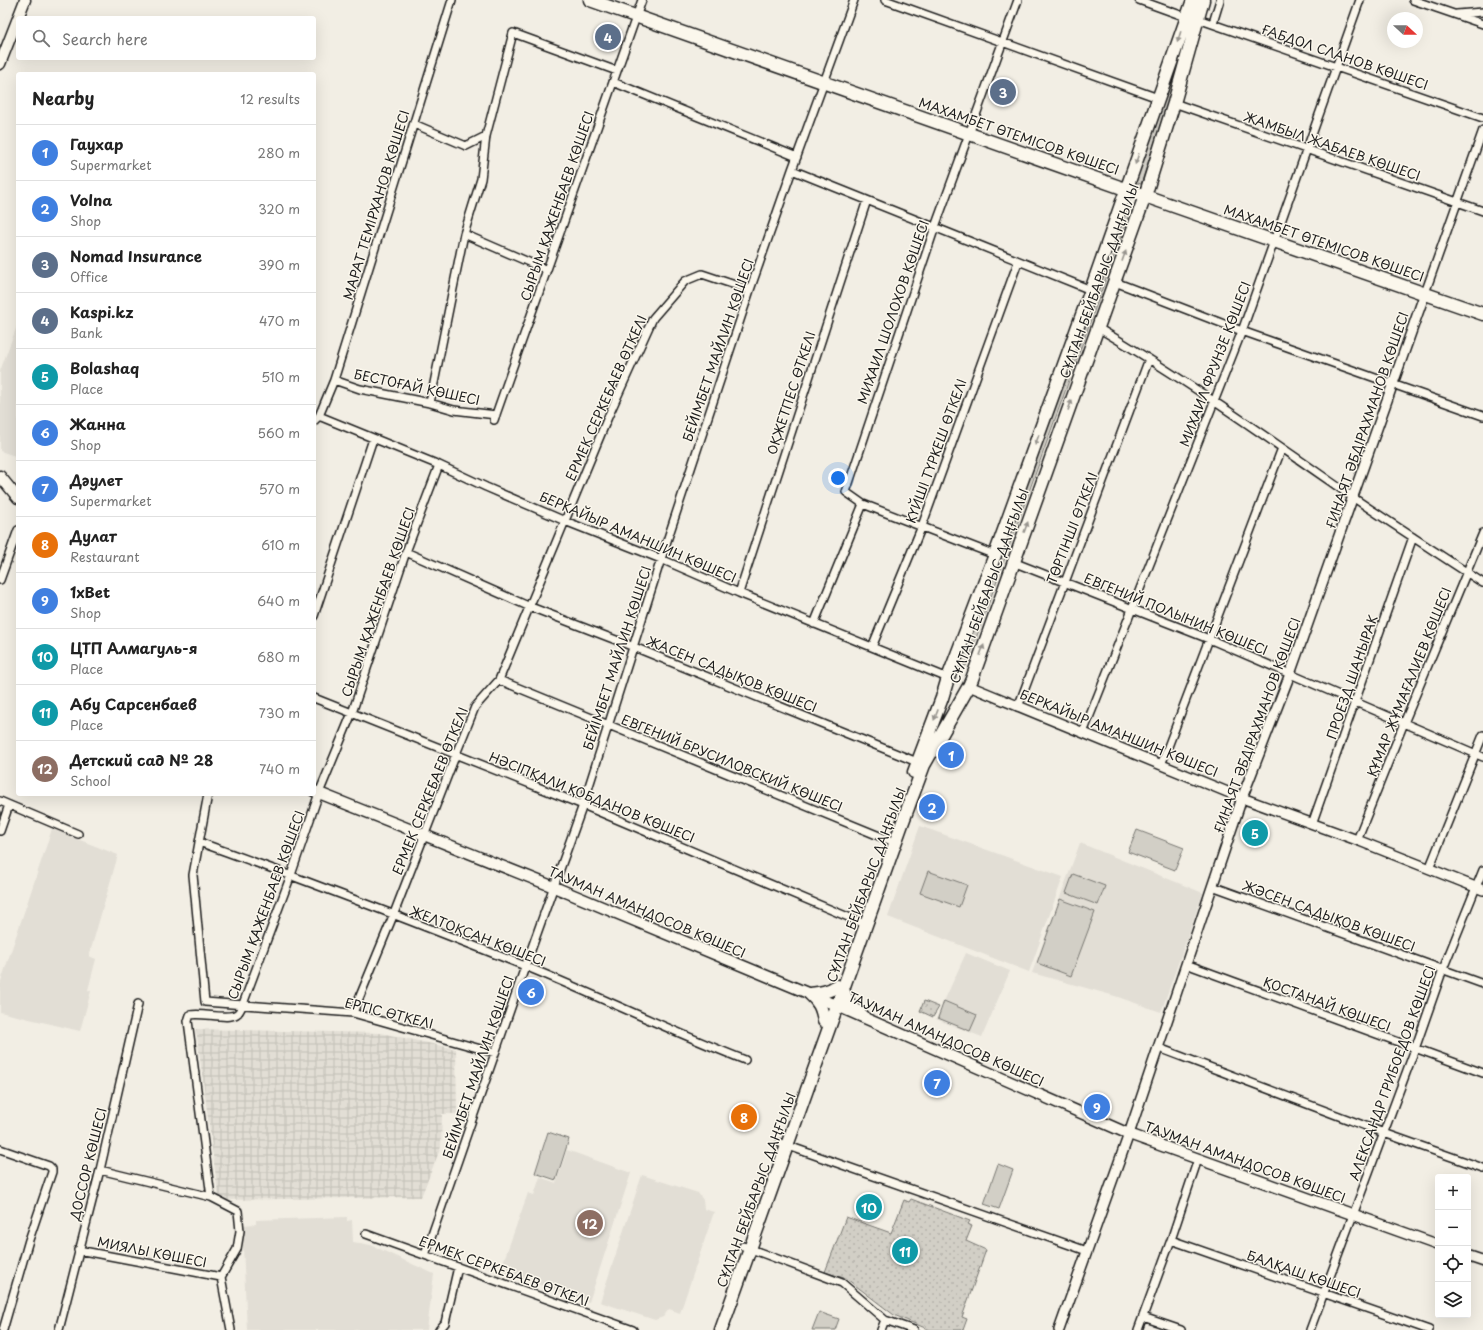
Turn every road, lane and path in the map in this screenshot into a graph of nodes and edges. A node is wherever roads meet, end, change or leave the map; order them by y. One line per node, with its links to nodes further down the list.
1 (25, 0): 17 (main road)
2 (452, 0): 33 (street, МАРАТ ТЕМІРХАНОВ КӨШЕСІ)
3 (590, 0): 18 (main road, МАХАМБЕТ ӨТЕМІСОВ КӨШЕСІ)
4 (642, 0): 18 (street, СЫРЫМ ҚАЖЕНБАЕВ КӨШЕСІ)
5 (854, 0): 29 (street, БЕЙІМБЕТ МАЙЛИН КӨШЕСІ)
6 (885, 0): 24 (street)
7 (1018, 0): 24 (street, МИХАИЛ ШОЛОХОВ КӨШЕСІ)
8 (1139, 0): 19 (street)
9 (1193, 0): 19 (main road, СҰЛТАН БЕЙБАРЫС ДАҢҒЫЛЫ)
10 (1203, 0): 20 (main road, СҰЛТАН БЕЙБАРЫС ДАҢҒЫЛЫ)
11 (1220, 0): 22 (street)
12 (1360, 0): 26 (street, МИХАИЛ ФРУНЗЕ КӨШЕСІ)
13 (1413, 0): 14 (street)
14 (1429, 3): 16 (street)
15 (1483, 12): 16 (street)
16 (1453, 14): 23 (street)
17 (19, 16)
18 (636, 16): 27 (street, СЫРЫМ ҚАЖЕНБАЕВ КӨШЕСІ); 29 (main road, МАХАМБЕТ ӨТЕМІСОВ КӨШЕСІ)
19 (1186, 17): 30 (main road, СҰЛТАН БЕЙБАРЫС ДАҢҒЫЛЫ, one-way to 30)
20 (1198, 19): 22 (street, ҒАБДОЛ СЛАНОВ КӨШЕСІ); 31 (main road, СҰЛТАН БЕЙБАРЫС ДАҢҒЫЛЫ)
21 (16, 23): 25 (main road)
22 (1212, 23): 26 (street, ҒАБДОЛ СЛАНОВ КӨШЕСІ)
23 (1483, 24)
24 (1003, 43): 30 (street); 35 (street, МИХАИЛ ШОЛОХОВ КӨШЕСІ)
25 (0, 64)
26 (1336, 67): 32 (street, ҒАБДОЛ СЛАНОВ КӨШЕСІ); 37 (street, МИХАИЛ ФРУНЗЕ КӨШЕСІ)
27 (617, 71): 28 (street, СЫРЫМ ҚАЖЕНБАЕВ КӨШЕСІ); 36 (street)
28 (613, 82): 38 (street); 49 (street, СЫРЫМ ҚАЖЕНБАЕВ КӨШЕСІ)
29 (824, 82): 35 (main road, МАХАМБЕТ ӨТЕМІСОВ КӨШЕСІ); 38 (street, БЕЙІМБЕТ МАЙЛИН КӨШЕСІ)
30 (1158, 98): 40 (main road, СҰЛТАН БЕЙБАРЫС ДАҢҒЫЛЫ, one-way to 40)
31 (1174, 103): 37 (street, ЖАМБЫЛ ЖАБАЕВ КӨШЕСІ); 41 (main road, СҰЛТАН БЕЙБАРЫС ДАҢҒЫЛЫ)
32 (1483, 118)
33 (414, 124): 36 (street); 58 (street, МАРАТ ТЕМІРХАНОВ КӨШЕСІ)
34 (1483, 130): 43 (street, ҒИНАЯТ ӘБДІРАХМАНОВ КӨШЕСІ)
35 (969, 134): 40 (main road, МАХАМБЕТ ӨТЕМІСОВ КӨШЕСІ); 45 (street, МИХАИЛ ШОЛОХОВ КӨШЕСІ)
36 (486, 136): 46 (street)
37 (1307, 150): 43 (street, ЖАМБЫЛ ЖАБАЕВ КӨШЕСІ); 47 (street, МИХАИЛ ФРУНЗЕ КӨШЕСІ)
38 (797, 157): 39 (street, БЕЙІМБЕТ МАЙЛИН КӨШЕСІ)
39 (792, 170): 42 (street); 51 (street, БЕЙІМБЕТ МАЙЛИН КӨШЕСІ)
40 (1127, 189): 41 (main road, МАХАМБЕТ ӨТЕМІСОВ КӨШЕСІ); 52 (main road, СҰЛТАН БЕЙБАРЫС ДАҢҒЫЛЫ)
41 (1145, 196): 47 (main road, МАХАМБЕТ ӨТЕМІСОВ КӨШЕСІ); 50 (main road, СҰЛТАН БЕЙБАРЫС ДАҢҒЫЛЫ, one-way to 41)
42 (867, 200): 45 (street); 85 (street, ОҚЖЕТПЕС ӨТКЕЛІ)
43 (1458, 202): 44 (street, ЖАМБЫЛ ЖАБАЕВ КӨШЕСІ); 53 (street, ҒИНАЯТ ӘБДІРАХМАНОВ КӨШЕСІ)
44 (1483, 211)
45 (935, 227): 48 (street); 71 (street, МИХАИЛ ШОЛОХОВ КӨШЕСІ)
46 (464, 234): 49 (street); 61 (street)
47 (1274, 240): 53 (main road, МАХАМБЕТ ӨТЕМІСОВ КӨШЕСІ); 56 (street, МИХАИЛ ФРУНЗЕ КӨШЕСІ)
48 (1018, 262): 52 (street); 73 (street, КҮЙШІ ТҮРКЕШ ӨТКЕЛІ)
49 (547, 270): 63 (street, СЫРЫМ ҚАЖЕНБАЕВ КӨШЕСІ)
50 (1115, 282): 55 (main road, СҰЛТАН БЕЙБАРЫС ДАҢҒЫЛЫ); 56 (street)
51 (750, 290): 72 (street, ЕРМЕК СЕРКЕБАЕВ ӨТКЕЛІ); 79 (street, БЕЙІМБЕТ МАЙЛИН КӨШЕСІ)
52 (1091, 290): 78 (main road, СҰЛТАН БЕЙБАРЫС ДАҢҒЫЛЫ, one-way to 78)
53 (1425, 293): 54 (main road, МАХАМБЕТ ӨТЕМІСОВ КӨШЕСІ); 59 (street, ҒИНАЯТ ӘБДІРАХМАНОВ КӨШЕСІ)
54 (1483, 314)
55 (1098, 328): 57 (street); 80 (main road, СҰЛТАН БЕЙБАРЫС ДАҢҒЫЛЫ, one-way to 55)
56 (1242, 330): 59 (street); 60 (street, МИХАИЛ ФРУНЗЕ КӨШЕСІ)
57 (1149, 359): 60 (street); 83 (street, ТӨРТІНШІ ӨТКЕЛІ)
58 (334, 380): 61 (street, БЕСТОҒАЙ КӨШЕСІ); 64 (street, МАРАТ ТЕМІРХАНОВ КӨШЕСІ)
59 (1394, 384): 62 (street); 70 (street, ҒИНАЯТ ӘБДІРАХМАНОВ КӨШЕСІ)
60 (1214, 401): 66 (street); 87 (street, МИХАИЛ ФРУНЗЕ КӨШЕСІ)
61 (430, 403): 63 (street, БЕСТОҒАЙ КӨШЕСІ)
62 (1483, 416)
63 (495, 417)
64 (317, 419): 65 (street, БЕРКАЙЫР АМАНШИН КӨШЕСІ)
65 (373, 438): 67 (street, БЕРКАЙЫР АМАНШИН КӨШЕСІ); 88 (street)
66 (1282, 448): 70 (street); 90 (street)
67 (439, 465): 72 (street, БЕРКАЙЫР АМАНШИН КӨШЕСІ); 77 (street, СЫРЫМ ҚАЖЕНБАЕВ КӨШЕСІ)
68 (1, 479): 69 (main road)
69 (16, 496)
70 (1354, 497): 76 (street); 93 (street, ҒИНАЯТ ӘБДІРАХМАНОВ КӨШЕСІ)
71 (863, 504): 73 (street); 89 (street)
72 (565, 521): 79 (street, БЕРКАЙЫР АМАНШИН КӨШЕСІ); 86 (street, ЕРМЕК СЕРКЕБАЕВ ӨТКЕЛІ)
73 (922, 526): 78 (street); 92 (street, КҮЙШІ ТҮРКЕШ ӨТКЕЛІ)
74 (1483, 533): 81 (street, ҚҰМАР ЖҰМАҒАЛИЕВ КӨШЕСІ)
75 (16, 536): 82 (street)
76 (1414, 537): 81 (street); 99 (street, ПРОЕЗД ШАНЫРАК)
77 (406, 552): 86 (street, ЖАСЕН САДЫҚОВ КӨШЕСІ); 102 (street, СЫРЫМ ҚАЖЕНБАЕВ КӨШЕСІ)
78 (995, 555): 94 (main road, СҰЛТАН БЕЙБАРЫС ДАҢҒЫЛЫ)
79 (661, 559): 85 (street, БЕРКАЙЫР АМАНШИН КӨШЕСІ); 91 (street, БЕЙІМБЕТ МАЙЛИН КӨШЕСІ)
80 (1013, 562): 83 (street, ЕВГЕНИЙ ПОЛЫНИН КӨШЕСІ); 96 (main road, СҰЛТАН БЕЙБАРЫС ДАҢҒЫЛЫ, one-way to 80)
81 (1467, 573): 84 (street); 103 (street, ҚҰМАР ЖҰМАҒАЛИЕВ КӨШЕСІ)
82 (0, 580)
83 (1065, 582): 87 (street, ЕВГЕНИЙ ПОЛЫНИН КӨШЕСІ); 101 (street, ТӨРТІНШІ ӨТКЕЛІ)
84 (1483, 583)
85 (739, 593): 89 (street, БЕРКАЙЫР АМАНШИН КӨШЕСІ)
86 (528, 606): 91 (street, ЖАСЕН САДЫҚОВ КӨШЕСІ); 95 (street, ЕРМЕК СЕРКЕБАЕВ ӨТКЕЛІ)
87 (1132, 608): 90 (street, ЕВГЕНИЙ ПОЛЫНИН КӨШЕСІ); 105 (street, МИХАИЛ ФРУНЗЕ КӨШЕСІ)
88 (316, 610)
89 (814, 624): 92 (street, БЕРКАЙЫР АМАНШИН КӨШЕСІ)
90 (1209, 638): 93 (street, ЕВГЕНИЙ ПОЛЫНИН КӨШЕСІ); 111 (street)
91 (634, 647): 104 (street, БЕЙІМБЕТ МАЙЛИН КӨШЕСІ); 110 (street, ЖАСЕН САДЫҚОВ КӨШЕСІ)
92 (872, 647): 94 (street, БЕРКАЙЫР АМАНШИН КӨШЕСІ)
93 (1290, 674): 99 (street, ЕВГЕНИЙ ПОЛЫНИН КӨШЕСІ); 115 (street, ҒИНАЯТ ӘБДІРАХМАНОВ КӨШЕСІ)
94 (948, 678): 97 (main road, СҰЛТАН БЕЙБАРЫС ДАҢҒЫЛЫ)
95 (499, 680): 104 (street, ЕВГЕНИЙ БРУСИЛОВСКИЙ КӨШЕСІ); 107 (street, ЕРМЕК СЕРКЕБАЕВ ӨТКЕЛІ)
96 (969, 686): 100 (main road, СҰЛТАН БЕЙБАРЫС ДАҢҒЫЛЫ); 101 (street, БЕРКАЙЫР АМАНШИН КӨШЕСІ)
97 (942, 698): 100 (main road); 110 (main road, СҰЛТАН БЕЙБАРЫС ДАҢҒЫЛЫ, one-way to 110)
98 (316, 699): 102 (street, НӘСІПҚАЛИ ҚОБДАНОВ КӨШЕСІ)
99 (1355, 702): 103 (street, ЕВГЕНИЙ ПОЛЫНИН КӨШЕСІ); 119 (street, ПРОЕЗД ШАНЫРАК)
100 (959, 704): 138 (main road, СҰЛТАН БЕЙБАРЫС ДАҢҒЫЛЫ)
101 (1018, 707): 105 (street, БЕРКАЙЫР АМАНШИН КӨШЕСІ)
102 (352, 713): 107 (street, НӘСІПҚАЛИ ҚОБДАНОВ КӨШЕСІ); 112 (street, СЫРЫМ ҚАЖЕНБАЕВ КӨШЕСІ)
103 (1404, 723): 108 (street, ЕВГЕНИЙ ПОЛЫНИН КӨШЕСІ); 124 (street, ҚҰМАР ЖҰМАҒАЛИЕВ КӨШЕСІ)
104 (608, 726): 118 (street, БЕЙІМБЕТ МАЙЛИН КӨШЕСІ); 123 (street, ЕВГЕНИЙ БРУСИЛОВСКИЙ КӨШЕСІ)
105 (1083, 733): 111 (street, БЕРКАЙЫР АМАНШИН КӨШЕСІ)
106 (1483, 735): 108 (street)
107 (456, 754): 118 (street, НӘСІПҚАЛИ ҚОБДАНОВ КӨШЕСІ); 122 (street, ЕРМЕК СЕРКЕБАЕВ ӨТКЕЛІ)
108 (1475, 754): 109 (street, ЕВГЕНИЙ ПОЛЫНИН КӨШЕСІ); 126 (street)
109 (1483, 758)
110 (917, 762): 123 (main road, СҰЛТАН БЕЙБАРЫС ДАҢҒЫЛЫ)
111 (1161, 765): 115 (street, БЕРКАЙЫР АМАНШИН КӨШЕСІ)
112 (317, 792): 122 (main road, ТАУМАН АМАНДОСОВ КӨШЕСІ)
113 (208, 796): 125 (street)
114 (316, 796): 128 (street, СЫРЫМ ҚАЖЕНБАЕВ КӨШЕСІ)
115 (1242, 798): 119 (street, БЕРКАЙЫР АМАНШИН КӨШЕСІ); 129 (street, ҒИНАЯТ ӘБДІРАХМАНОВ КӨШЕСІ)
116 (0, 801): 117 (street)
117 (9, 805): 120 (street); 121 (street)
118 (583, 805): 130 (street, БЕЙІМБЕТ МАЙЛИН КӨШЕСІ); 133 (street, НӘСІПҚАЛИ ҚОБДАНОВ КӨШЕСІ)
119 (1312, 824): 124 (street, БЕРКАЙЫР АМАНШИН КӨШЕСІ)
120 (0, 830)
121 (78, 834)
122 (423, 836): 130 (main road, ТАУМАН АМАНДОСОВ КӨШЕСІ); 132 (street, ЕРМЕК СЕРКЕБАЕВ ӨТКЕЛІ)
123 (889, 840): 133 (main road, СҰЛТАН БЕЙБАРЫС ДАҢҒЫЛЫ)
124 (1357, 840): 126 (street, БЕРКАЙЫР АМАНШИН КӨШЕСІ)
125 (199, 842): 128 (street, ЖЕЛТОҚСАН КӨШЕСІ); 141 (street, ЕРТІС ӨТКЕЛІ)
126 (1429, 869): 131 (street, БЕРКАЙЫР АМАНШИН КӨШЕСІ)
127 (1483, 870): 131 (street, АЛЕКСАНДР ГРИБОЕДОВ КӨШЕСІ)
128 (291, 875): 132 (street, ЖЕЛТОҚСАН КӨШЕСІ); 141 (street, СЫРЫМ ҚАЖЕНБАЕВ КӨШЕСІ)
129 (1212, 886): 134 (street, ҒИНАЯТ ӘБДІРАХМАНОВ КӨШЕСІ); 136 (street, ЖӘСЕН САДЫҚОВ КӨШЕСІ)
130 (554, 887): 135 (street, БЕЙІМБЕТ МАЙЛИН КӨШЕСІ); 139 (main road, ТАУМАН АМАНДОСОВ КӨШЕСІ)
131 (1479, 889): 136 (street, АЛЕКСАНДР ГРИБОЕДОВ КӨШЕСІ)
132 (393, 916): 135 (street, ЖЕЛТОҚСАН КӨШЕСІ); 143 (street, ЕРМЕК СЕРКЕБАЕВ ӨТКЕЛІ)
133 (860, 922): 138 (main road, СҰЛТАН БЕЙБАРЫС ДАҢҒЫЛЫ)
134 (1186, 964): 146 (street, ҒИНАЯТ ӘБДІРАХМАНОВ КӨШЕСІ); 147 (street, ҚОСТАНАЙ КӨШЕСІ)
135 (525, 967): 148 (street, БЕЙІМБЕТ МАЙЛИН КӨШЕСІ); 149 (street, ЖЕЛТОҚСАН КӨШЕСІ)
136 (1443, 969): 137 (street, ЖӘСЕН САДЫҚОВ КӨШЕСІ); 147 (street, АЛЕКСАНДР ГРИБОЕДОВ КӨШЕСІ)
137 (1483, 984)
138 (840, 987): 139 (main road); 142 (main road, СҰЛТАН БЕЙБАРЫС ДАҢҒЫЛЫ); 144 (main road)
139 (810, 994): 142 (main road, ТАУМАН АМАНДОСОВ КӨШЕСІ); 145 (main road)
140 (138, 1004): 157 (street, ДОССОР КӨШЕСІ)
141 (243, 1004): 143 (street, ЕРТІС ӨТКЕЛІ); 158 (street, СЫРЫМ ҚАЖЕНБАЕВ КӨШЕСІ)
142 (834, 1004): 144 (main road, ТАУМАН АМАНДОСОВ КӨШЕСІ); 145 (main road, СҰЛТАН БЕЙБАРЫС ДАҢҒЫЛЫ)
143 (353, 1013): 148 (street, ЕРТІС ӨТКЕЛІ)
144 (863, 1016): 145 (main road); 152 (main road, ТАУМАН АМАНДОСОВ КӨШЕСІ)
145 (827, 1022): 153 (main road, СҰЛТАН БЕЙБАРЫС ДАҢҒЫЛЫ)
146 (1158, 1048): 151 (street); 152 (street, ҒИНАЯТ ӘБДІРАХМАНОВ КӨШЕСІ)
147 (1415, 1049): 150 (street, ҚОСТАНАЙ КӨШЕСІ); 151 (street, АЛЕКСАНДР ГРИБОЕДОВ КӨШЕСІ)
148 (495, 1053): 166 (street, БЕЙІМБЕТ МАЙЛИН КӨШЕСІ)
149 (745, 1060)
150 (1483, 1074)
151 (1384, 1133): 156 (street); 159 (street, АЛЕКСАНДР ГРИБОЕДОВ КӨШЕСІ)
152 (1129, 1134): 155 (main road, ТАУМАН АМАНДОСОВ КӨШЕСІ); 165 (street, ҒИНАЯТ ӘБДІРАХМАНОВ КӨШЕСІ)
153 (783, 1144): 163 (main road, СҰЛТАН БЕЙБАРЫС ДАҢҒЫЛЫ); 165 (street)
154 (0, 1149): 174 (street)
155 (1198, 1159): 159 (main road, ТАУМАН АМАНДОСОВ КӨШЕСІ); 161 (street)
156 (1483, 1168)
157 (100, 1170): 158 (street); 164 (street, ДОССОР КӨШЕСІ)
158 (211, 1196): 170 (street)
159 (1352, 1215): 162 (main road, ТАУМАН АМАНДОСОВ КӨШЕСІ); 171 (street, АЛЕКСАНДР ГРИБОЕДОВ КӨШЕСІ)
160 (366, 1234): 166 (street, ЕРМЕК СЕРКЕБАЕВ ӨТКЕЛІ)
161 (1171, 1240): 171 (street, БАЛҚАШ КӨШЕСІ); 172 (street)
162 (1435, 1244)
163 (746, 1247): 173 (street); 179 (main road, СҰЛТАН БЕЙБАРЫС ДАҢҒЫЛЫ); 180 (main road, СҰЛТАН БЕЙБАРЫС ДАҢҒЫЛЫ)
164 (78, 1250): 170 (street, МИЯЛЫ КӨШЕСІ); 175 (street, ДОССОР КӨШЕСІ)
165 (1086, 1251): 183 (street, ҒИНАЯТ ӘБДІРАХМАНОВ КӨШЕСІ)
166 (425, 1255): 169 (street, ЕРМЕК СЕРКЕБАЕВ ӨТКЕЛІ)
167 (1471, 1257): 168 (main road)
168 (1483, 1261)
169 (458, 1267): 177 (street); 178 (street, ЕРМЕК СЕРКЕБАЕВ ӨТКЕЛІ)
170 (221, 1277): 176 (street)
171 (1323, 1293): 186 (street, АЛЕКСАНДР ГРИБОЕДОВ КӨШЕСІ); 187 (street, БАЛҚАШ КӨШЕСІ)
172 (1143, 1317): 184 (street); 185 (street)
173 (885, 1320): 181 (street); 182 (street)
174 (3, 1330)
175 (59, 1330)
176 (231, 1330)
177 (439, 1330)
178 (633, 1330)
179 (713, 1330)
180 (721, 1330)
181 (882, 1330)
182 (914, 1330)
183 (1059, 1330)
184 (1138, 1330)
185 (1181, 1330)
186 (1310, 1330)
187 (1429, 1330)

